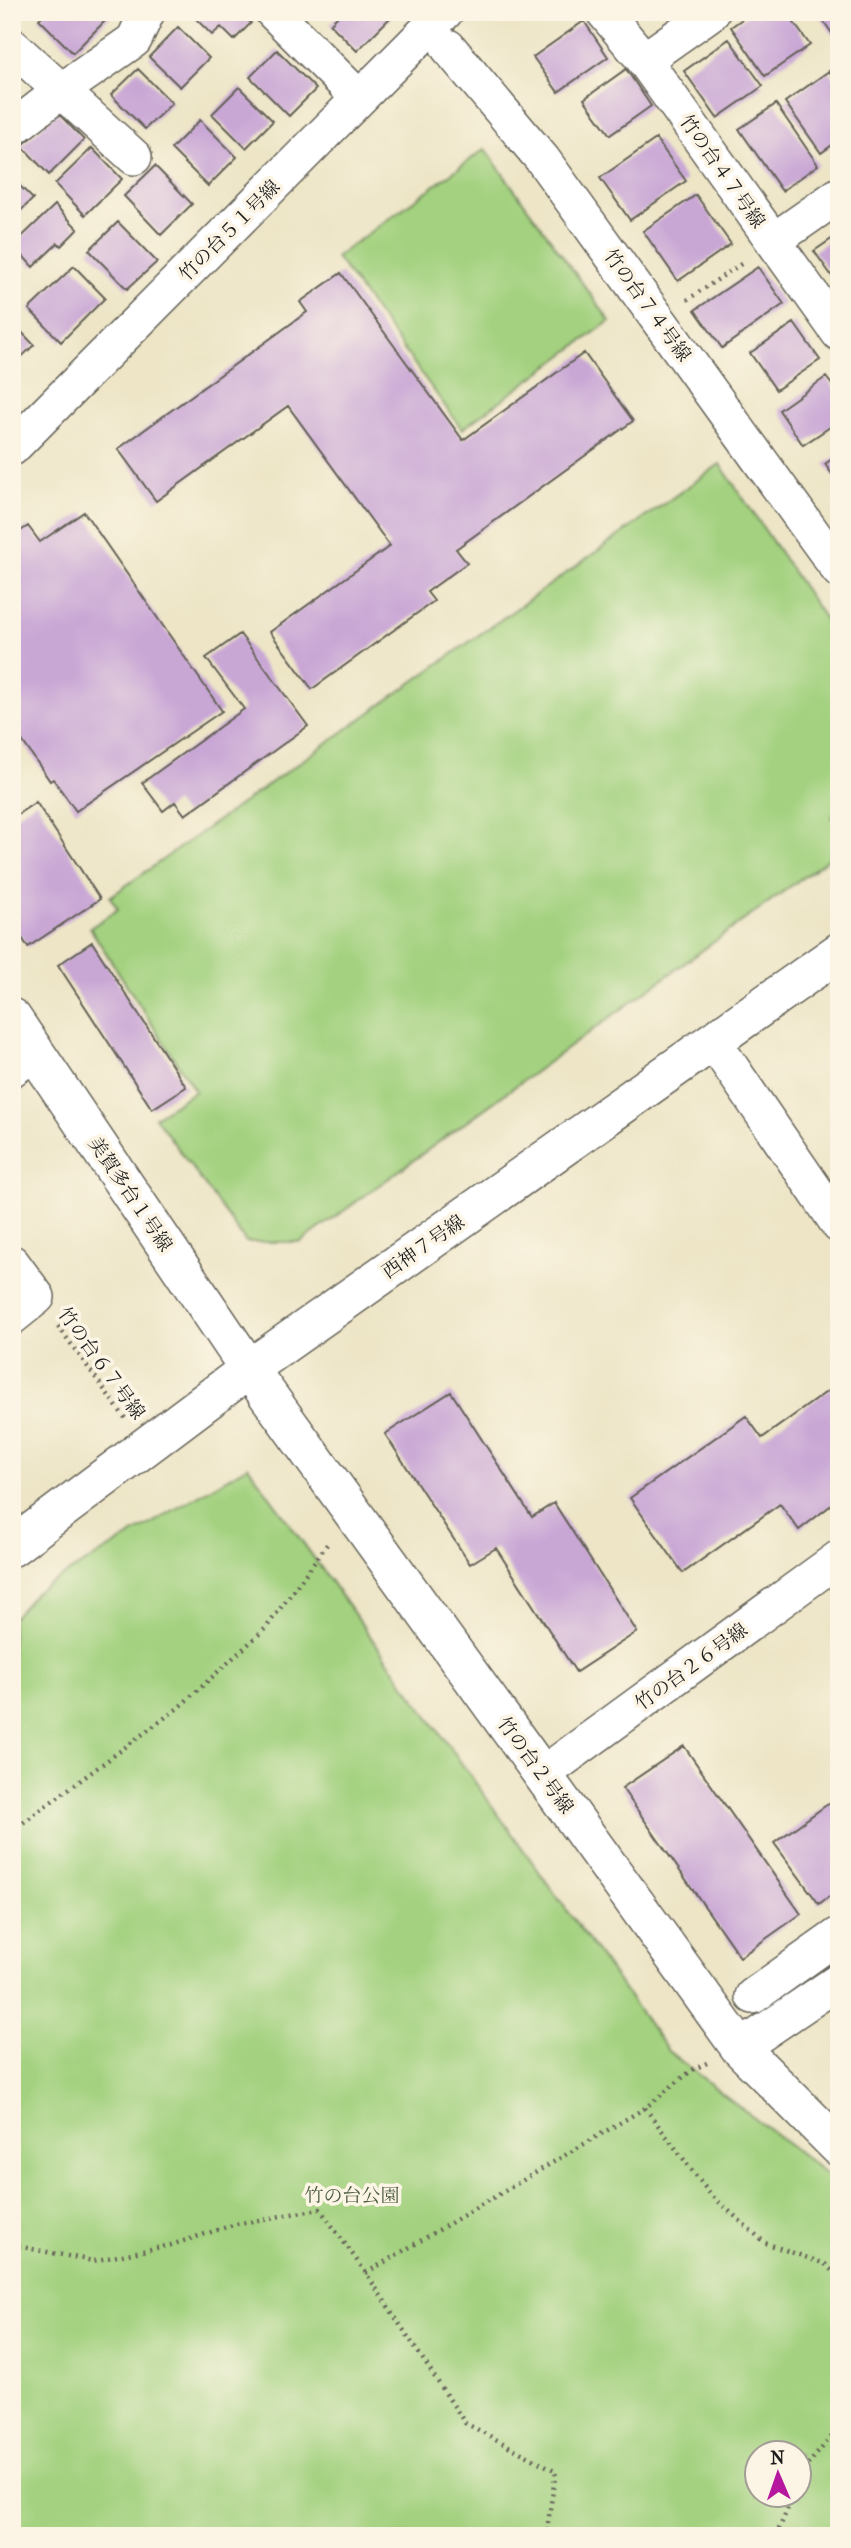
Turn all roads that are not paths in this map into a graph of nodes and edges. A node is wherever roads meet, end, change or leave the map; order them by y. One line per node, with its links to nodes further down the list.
1 (147, 12): 9 (street)
2 (273, 12): 10 (street)
3 (604, 12): 8 (street, 竹の台４７号線)
4 (712, 12): 8 (street)
5 (427, 13): 10 (street, 竹の台５１号線)
6 (12, 46): 9 (street)
7 (448, 47): 17 (street, 竹の台７４号線)
8 (644, 60): 14 (street, 竹の台４７号線)
9 (61, 92): 11 (street); 12 (street)
10 (359, 98): 16 (street, 竹の台５１号線)
11 (12, 129)
12 (134, 156)
13 (839, 195): 14 (street)
14 (773, 241): 15 (street, 竹の台４７号線)
15 (839, 333)
16 (12, 447)
17 (839, 570)
18 (839, 952): 20 (street, 西神７号線)
19 (12, 1018): 21 (street, 美賀多台１号線)
20 (713, 1041): 22 (street); 25 (street, 西神７号線)
21 (24, 1061): 25 (street, 美賀多台１号線)
22 (839, 1225)
23 (12, 1263): 24 (street)
24 (24, 1307)
25 (250, 1369): 26 (street, 西神７号線); 28 (street, 竹の台２号線)
26 (12, 1547)
27 (839, 1558): 28 (street, 竹の台２６号線)
28 (543, 1774): 32 (street, 竹の台２号線)
29 (839, 1936): 31 (street)
30 (839, 1981): 32 (street)
31 (753, 1996)
32 (740, 2048): 33 (street, 竹の台２号線)
33 (839, 2147)

